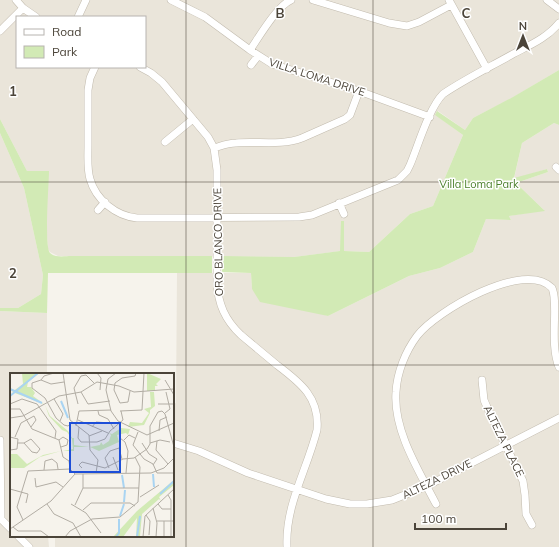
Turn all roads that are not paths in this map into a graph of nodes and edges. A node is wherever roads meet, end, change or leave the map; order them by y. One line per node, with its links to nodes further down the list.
1 (16, 0): 8 (street)
2 (86, 0): 11 (street)
3 (171, 0): 14 (street, VILLA LOMA DRIVE)
4 (291, 0): 14 (street)
5 (313, 0): 7 (street)
6 (547, 0): 9 (street)
7 (450, 2): 19 (street)
8 (23, 8): 10 (street); 13 (street)
9 (559, 9)
10 (35, 16)
11 (78, 16)
12 (559, 23): 19 (street)
13 (0, 31)
14 (250, 50): 15 (street, VILLA LOMA DRIVE)
15 (258, 56): 16 (street); 20 (street, VILLA LOMA DRIVE)
16 (251, 65)
17 (95, 68): 25 (street)
18 (142, 68): 22 (street, ORO BLANCO DRIVE)
19 (487, 69): 21 (street)
20 (359, 91): 21 (street, VILLA LOMA DRIVE); 24 (street)
21 (430, 117): 26 (street)
22 (193, 119): 23 (street); 24 (street, ORO BLANCO DRIVE)
23 (165, 142)
24 (214, 148): 29 (street, ORO BLANCO DRIVE)
25 (105, 202): 27 (street); 29 (street)
26 (340, 203): 28 (street); 29 (street)
27 (98, 210)
28 (344, 214)
29 (217, 218): 37 (street, ORO BLANCO DRIVE)
30 (559, 367): 36 (street)
31 (482, 380): 35 (street, ALTEZA PLACE)
32 (559, 418): 35 (street, ALTEZA DRIVE)
33 (0, 440): 39 (street)
34 (174, 443): 37 (street, ALTEZA DRIVE)
35 (506, 445): 36 (street, ALTEZA DRIVE); 40 (street, ALTEZA PLACE)
36 (427, 486): 37 (street, ALTEZA DRIVE); 38 (street)
37 (296, 489): 44 (street, ORO BLANCO DRIVE)
38 (436, 504)
39 (1, 519): 41 (street)
40 (532, 525)
41 (10, 528)
42 (19, 537): 43 (street)
43 (29, 547)
44 (287, 547)

